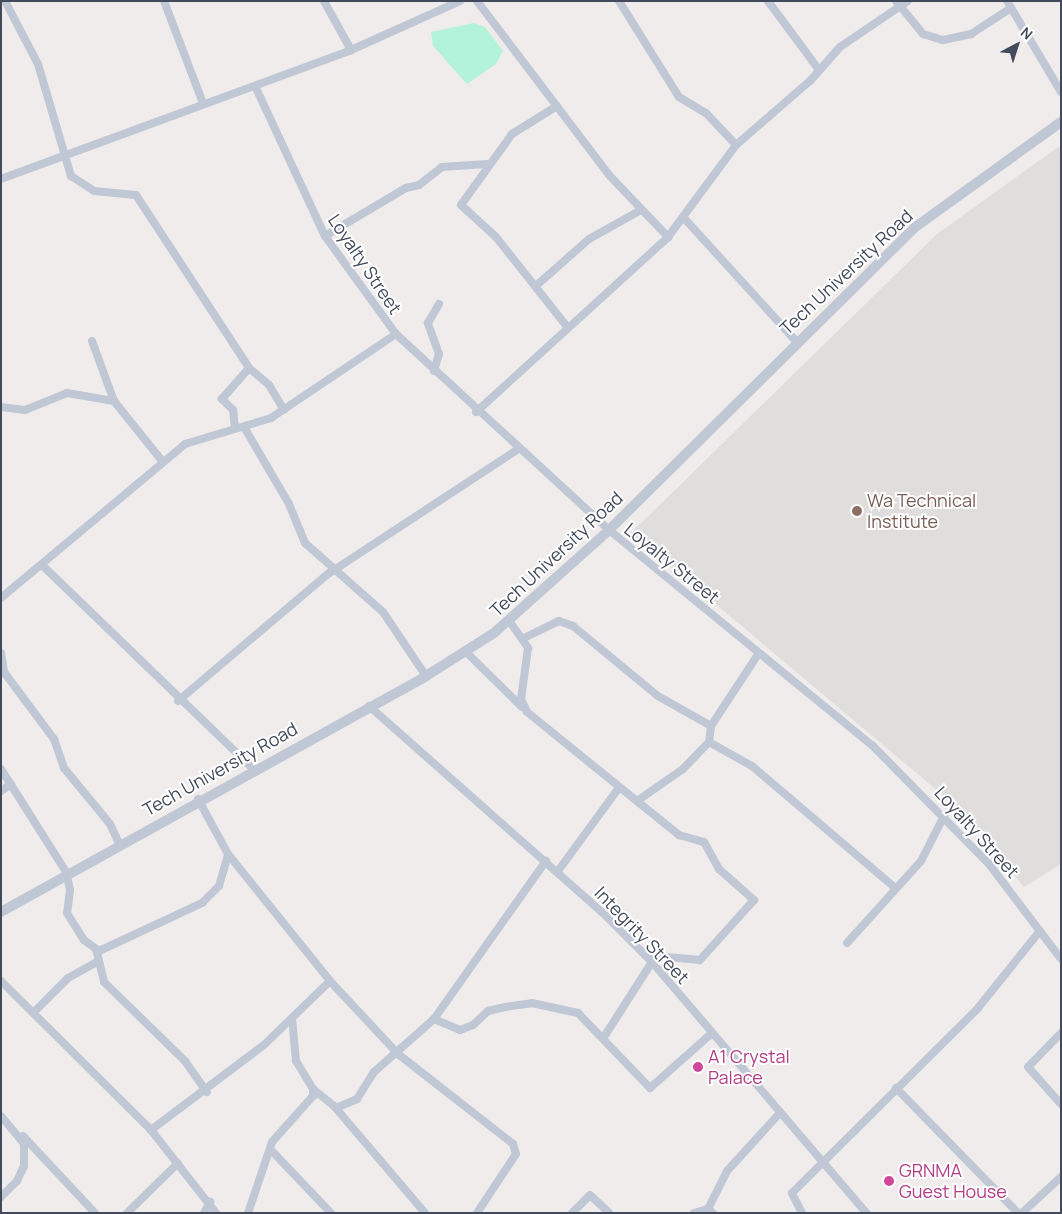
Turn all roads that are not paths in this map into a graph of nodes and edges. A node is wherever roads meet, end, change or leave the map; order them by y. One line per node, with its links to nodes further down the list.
1 (6, 1): 19 (street)
2 (164, 1): 15 (street)
3 (324, 1): 11 (street)
4 (460, 1): 11 (street)
5 (477, 1): 16 (street)
6 (619, 1): 18 (street)
7 (768, 1): 12 (street)
8 (908, 1): 9 (street)
9 (898, 4): 10 (street); 12 (street)
10 (1009, 4): 14 (street)
11 (351, 50): 13 (street)
12 (819, 70): 18 (street)
13 (255, 86): 15 (street); 24 (street, Loyalty Street)
14 (1061, 92)
15 (203, 103): 19 (street)
16 (557, 106): 20 (street); 22 (street)
17 (1061, 122): 31 (street, Tech University Road)
18 (736, 146): 23 (street)
19 (65, 154): 21 (street); 32 (street)
20 (487, 164): 24 (street); 26 (street)
21 (1, 178)
22 (639, 211): 25 (street); 26 (street)
23 (684, 218): 25 (street); 31 (street)
24 (325, 236): 29 (street, Loyalty Street)
25 (668, 236): 28 (street)
26 (537, 285): 28 (street)
27 (439, 304): 33 (street)
28 (568, 328): 37 (street)
29 (396, 334): 33 (street, Loyalty Street); 36 (street)
30 (92, 340): 34 (street)
31 (796, 341): 42 (street, Tech University Road)
32 (249, 368): 36 (street); 38 (street)
33 (434, 371): 37 (street, Loyalty Street)
34 (114, 401): 35 (street); 41 (street)
35 (1, 407)
36 (284, 410): 39 (street)
37 (476, 412): 40 (street, Loyalty Street)
38 (234, 428): 39 (street); 41 (street)
39 (244, 428): 44 (street)
40 (518, 449): 42 (street, Loyalty Street); 44 (street)
41 (162, 461): 43 (street)
42 (609, 530): 46 (street, Tech University Road); 50 (street, Loyalty Street)
43 (42, 565): 45 (street); 52 (street)
44 (336, 569): 51 (street); 52 (street)
45 (1, 598)
46 (510, 622): 47 (street); 48 (street, Tech University Road)
47 (524, 638): 54 (street); 55 (street)
48 (466, 652): 51 (street, Tech University Road); 54 (street)
49 (1, 653): 65 (street)
50 (759, 653): 55 (street); 64 (street, Loyalty Street)
51 (426, 676): 53 (street, Tech University Road)
52 (178, 701): 58 (street)
53 (369, 706): 58 (street, Tech University Road); 67 (street, Integrity Street)
54 (527, 712): 60 (street)
55 (711, 726): 56 (street)
56 (709, 742): 63 (street); 70 (street)
57 (1, 769): 59 (street)
58 (253, 770): 62 (street, Tech University Road)
59 (11, 784): 61 (street); 69 (street)
60 (618, 789): 63 (street); 68 (street)
61 (1, 791)
62 (198, 799): 65 (street, Tech University Road); 66 (street)
63 (637, 801): 75 (street)
64 (944, 816): 70 (street); 72 (street, Loyalty Street)
65 (118, 843): 69 (street, Tech University Road)
66 (228, 854): 74 (street); 80 (street)
67 (546, 861): 68 (street, Integrity Street); 83 (street)
68 (558, 871): 75 (street, Integrity Street)
69 (66, 872): 71 (street, Tech University Road); 74 (street)
70 (894, 887): 73 (street)
71 (1, 912)
72 (1040, 931): 76 (street, Loyalty Street); 88 (street)
73 (847, 943)
74 (96, 949): 77 (street)
75 (645, 955): 78 (street, Integrity Street)
76 (1061, 959)
77 (99, 960): 81 (street); 90 (street)
78 (652, 962): 84 (street, Integrity Street); 86 (street)
79 (1, 981): 81 (street)
80 (330, 981): 82 (street); 87 (street)
81 (33, 1013): 95 (street)
82 (292, 1018): 89 (street); 90 (street)
83 (434, 1019): 86 (street); 87 (street)
84 (712, 1033): 86 (street); 93 (street, Integrity Street)
85 (1061, 1034): 91 (street)
86 (604, 1037)
87 (398, 1054): 92 (street); 111 (street)
88 (896, 1088): 98 (street); 117 (street)
89 (314, 1089): 92 (street); 97 (street)
90 (207, 1092): 95 (street)
91 (1061, 1104)
92 (336, 1108): 110 (street)
93 (780, 1113): 98 (street, Integrity Street); 103 (street)
94 (1, 1116): 96 (street)
95 (151, 1130): 99 (street)
96 (23, 1136): 101 (street); 104 (street)
97 (270, 1149): 108 (street); 109 (street)
98 (822, 1161): 115 (street); 116 (street, Integrity Street)
99 (178, 1162): 102 (street); 105 (street)
100 (1061, 1177): 117 (street)
101 (1, 1197)
102 (210, 1202): 106 (street); 107 (street)
103 (711, 1211): 114 (street)
104 (95, 1213)
105 (127, 1213)
106 (204, 1213)
107 (216, 1213)
108 (248, 1213)
109 (331, 1213)
110 (425, 1213)
111 (477, 1213)
112 (572, 1213): 113 (street)
113 (609, 1213)
114 (694, 1213)
115 (802, 1213)
116 (866, 1213)
117 (1020, 1213)

